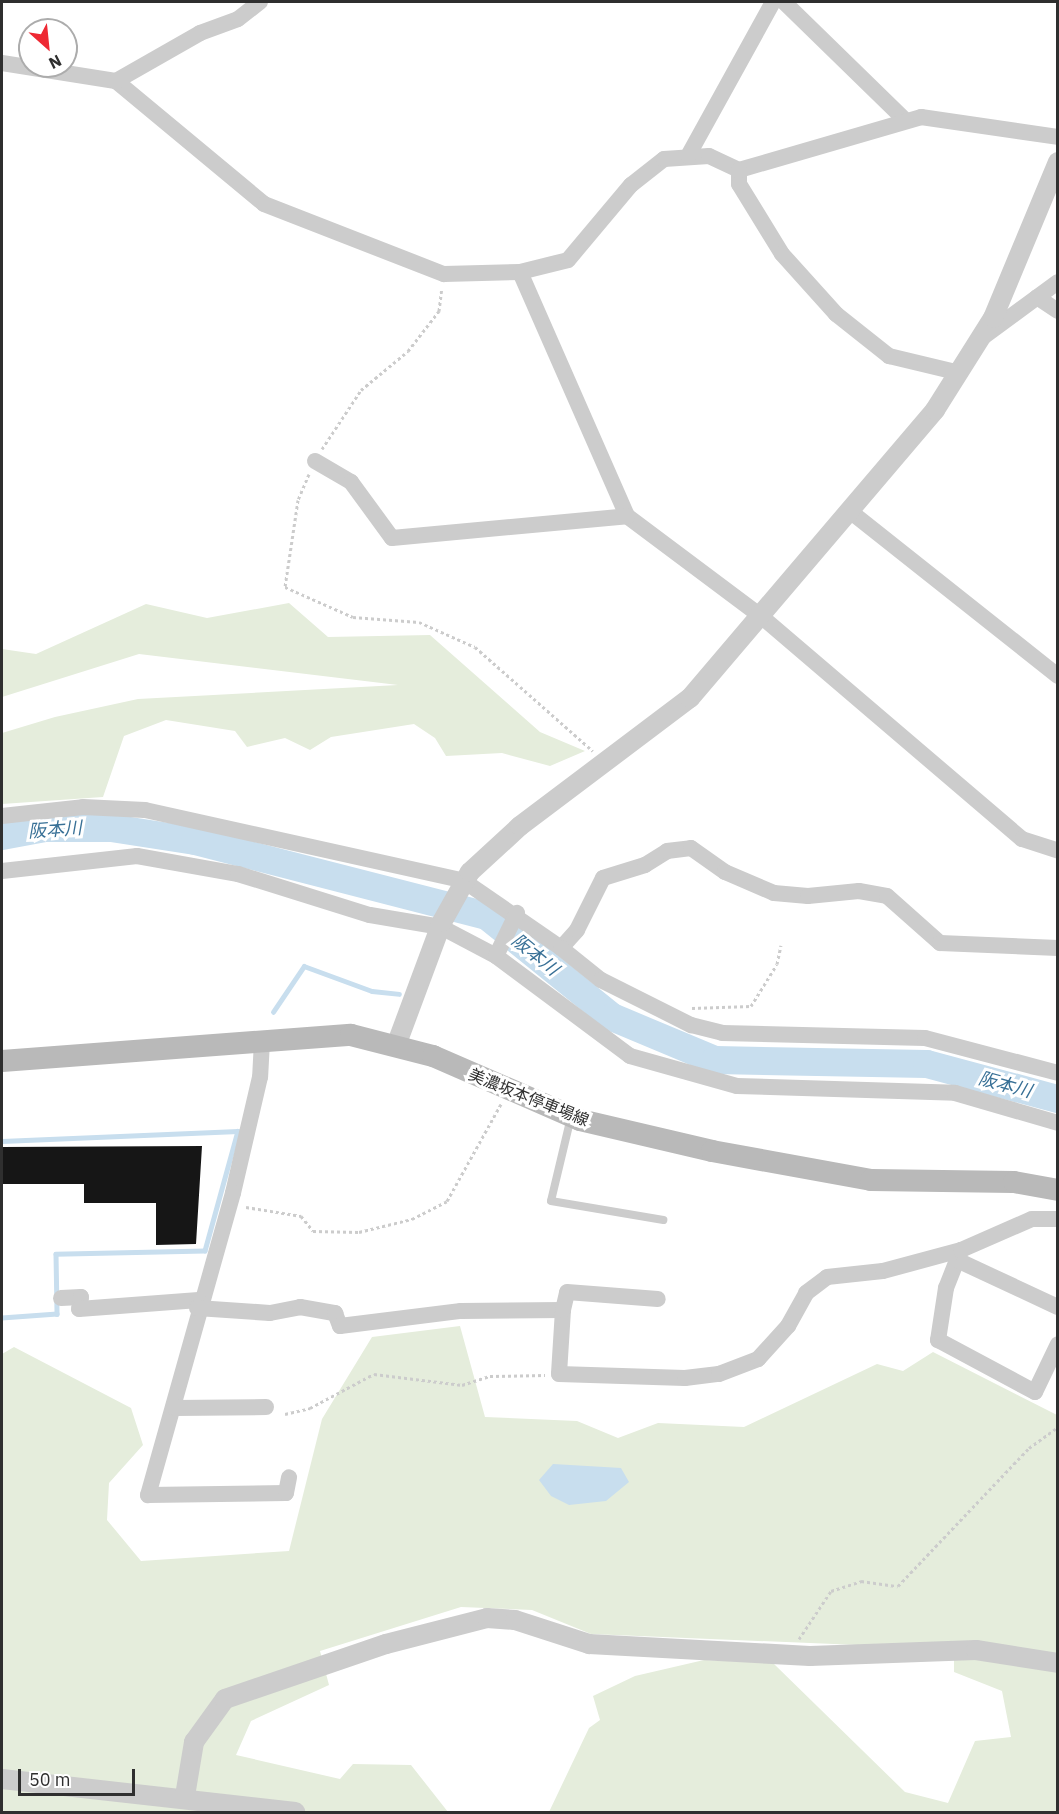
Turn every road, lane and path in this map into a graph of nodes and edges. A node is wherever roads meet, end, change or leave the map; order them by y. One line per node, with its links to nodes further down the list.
1 (260, 2): 5 (street)
2 (773, 2): 8 (street)
3 (784, 2): 6 (street)
4 (2, 63): 5 (street)
5 (116, 81): 11 (street)
6 (904, 120): 7 (street); 10 (street)
7 (1058, 137)
8 (688, 156): 10 (street); 11 (street)
9 (1058, 162): 15 (street)
10 (739, 170): 16 (street)
11 (520, 272): 19 (street)
12 (1058, 282): 13 (street)
13 (1037, 297): 14 (street); 15 (street)
14 (1058, 311)
15 (982, 337): 16 (street)
16 (960, 373): 18 (street)
17 (315, 461): 19 (street)
18 (851, 512): 20 (street); 21 (street)
19 (627, 516): 20 (street)
20 (762, 616): 23 (street); 25 (street)
21 (1058, 676)
22 (2, 816): 25 (street)
23 (1058, 851)
24 (2, 871): 27 (street)
25 (462, 885): 26 (street); 27 (street)
26 (517, 913): 29 (street); 31 (street)
27 (442, 925): 31 (street); 34 (street)
28 (781, 945): 32 (path)
29 (561, 948): 30 (street); 36 (street)
30 (1058, 948)
31 (496, 956): 39 (street)
32 (686, 1009)
33 (262, 1041): 34 (main road, 美濃坂本停車場線); 35 (main road, 美濃坂本停車場線); 41 (street)
34 (397, 1043): 37 (main road, 美濃坂本停車場線)
35 (2, 1060)
36 (1058, 1073)
37 (508, 1090): 38 (main road, 美濃坂本停車場線); 41 (path)
38 (571, 1116): 40 (main road, 美濃坂本停車場線); 43 (lane)
39 (1058, 1123)
40 (1058, 1190)
41 (229, 1203): 47 (street)
42 (1058, 1219): 44 (street)
43 (663, 1220)
44 (959, 1255): 48 (street); 50 (street); 51 (street)
45 (61, 1298): 47 (street)
46 (658, 1299): 49 (street)
47 (198, 1304): 49 (street); 53 (street)
48 (1058, 1307)
49 (563, 1310): 51 (street)
50 (1058, 1344)
51 (559, 1374): 54 (path)
52 (266, 1407): 53 (street)
53 (175, 1408): 56 (street)
54 (285, 1414)
55 (1058, 1427): 57 (path)
56 (289, 1477)
57 (798, 1656): 58 (street); 60 (street)
58 (1058, 1663)
59 (2, 1779): 60 (street)
60 (185, 1796): 61 (street)
61 (295, 1812)

